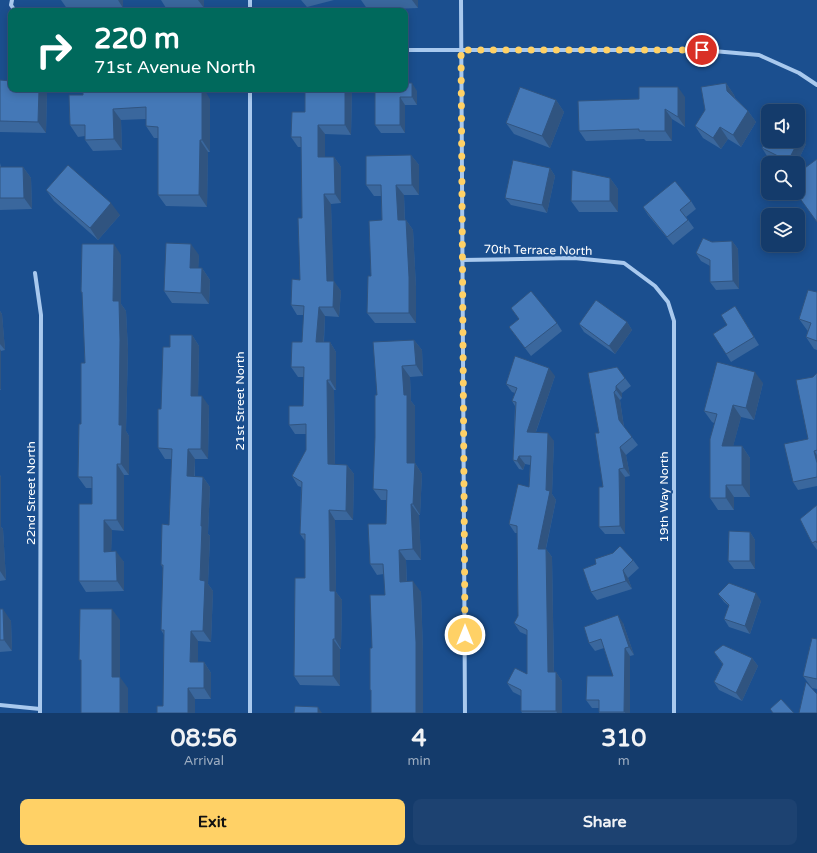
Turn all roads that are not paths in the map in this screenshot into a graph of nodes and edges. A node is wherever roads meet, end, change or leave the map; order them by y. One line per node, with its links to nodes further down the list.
1 (461, 0): 3 (street)
2 (408, 50): 3 (street)
3 (461, 50): 4 (street); 6 (street)
4 (817, 85)
5 (250, 92): 11 (street, 21st Street North)
6 (462, 260): 8 (street, 70th Terrace North); 12 (street)
7 (35, 273): 10 (street, 22nd Street North)
8 (655, 286): 13 (street, 19th Way North)
9 (0, 705): 10 (street)
10 (40, 711)
11 (250, 713)
12 (465, 713)
13 (674, 713)

